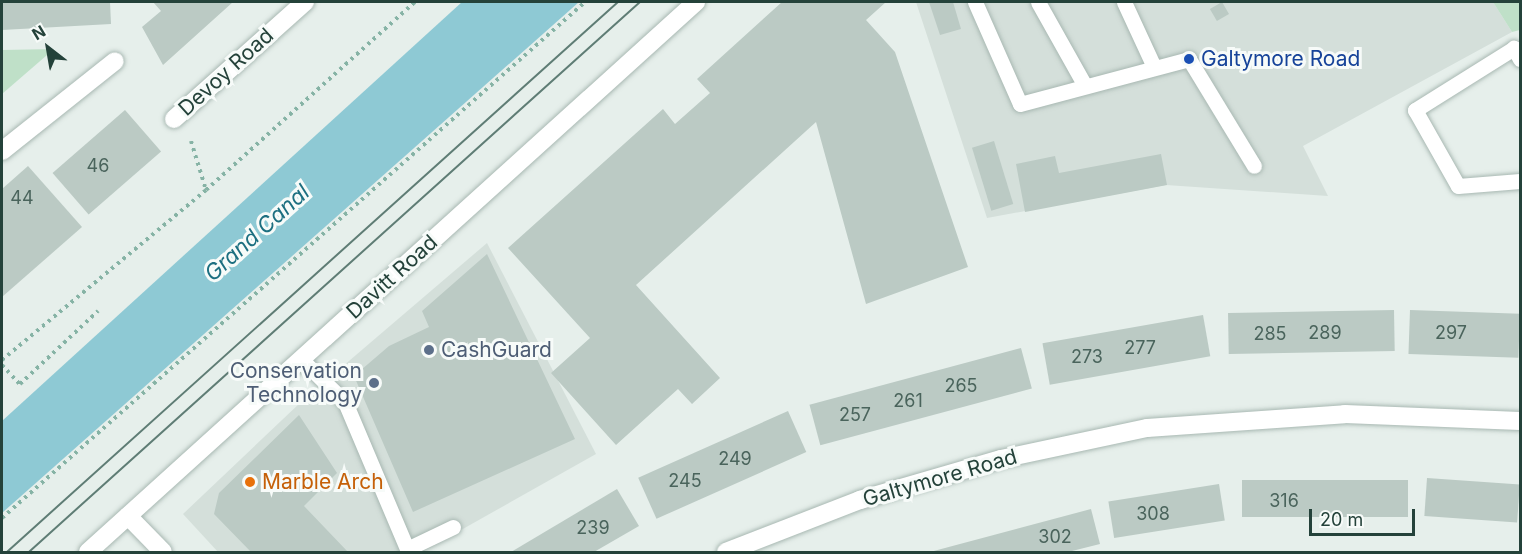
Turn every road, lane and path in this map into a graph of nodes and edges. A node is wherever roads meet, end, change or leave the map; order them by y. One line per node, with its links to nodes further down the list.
1 (305, 2): 12 (street, Devoy Road)
2 (416, 2): 17 (path)
3 (585, 2): 24 (path)
4 (696, 2): 19 (street, Davitt Road)
5 (975, 2): 11 (lane)
6 (1038, 2): 11 (lane)
7 (1124, 2): 10 (lane)
8 (1521, 59): 16 (lane)
9 (115, 61): 14 (street)
10 (1154, 67): 11 (lane); 15 (lane)
11 (1084, 84)
12 (174, 119)
13 (193, 149): 17 (path)
14 (2, 151)
15 (1254, 166)
16 (1521, 181)
17 (206, 190): 20 (path)
18 (98, 311): 21 (path)
19 (301, 359): 23 (street, Davitt Road); 25 (lane)
20 (2, 360)
21 (2, 365)
22 (1521, 421): 26 (street, Galtymore Road)
23 (128, 516): 27 (street, Davitt Road); 28 (street)
24 (2, 518)
25 (453, 527)
26 (737, 550)
27 (88, 552)
28 (163, 552)

